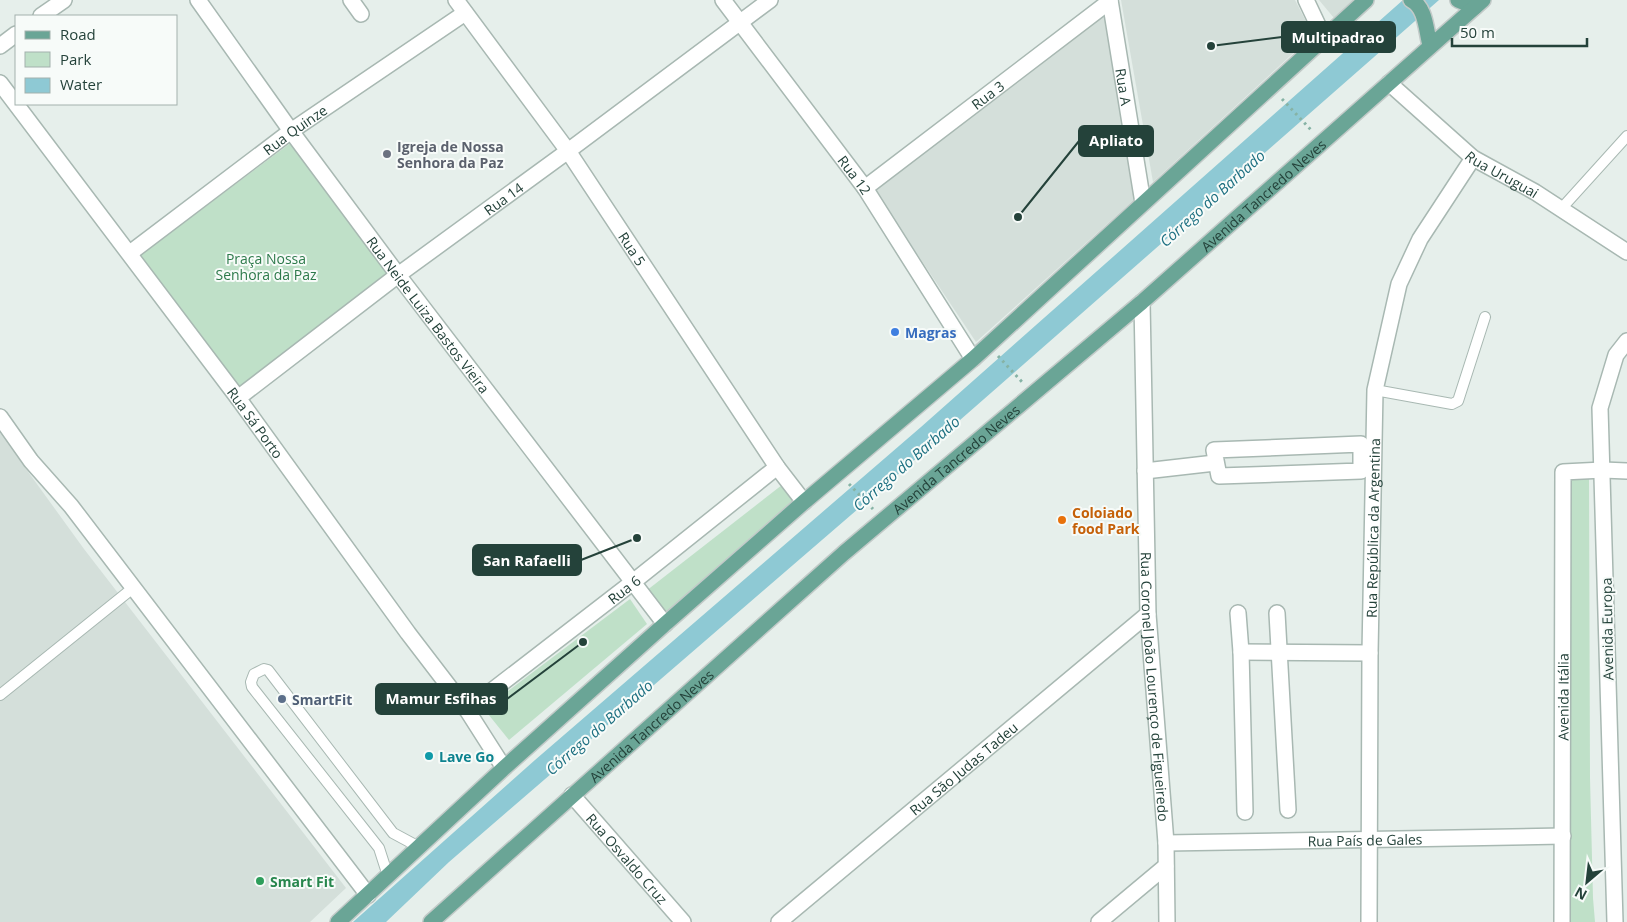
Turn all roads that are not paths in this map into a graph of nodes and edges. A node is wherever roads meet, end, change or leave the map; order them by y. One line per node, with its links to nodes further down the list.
1 (64, 0): 15 (street)
2 (198, 0): 25 (street, Rua Neide Luiza Bastos Vieira)
3 (351, 0): 14 (street)
4 (456, 0): 13 (street, Rua 5)
5 (723, 0): 16 (street, Rua 12)
6 (770, 0): 16 (street, Rua 14)
7 (1110, 0): 29 (street, Rua 3); 30 (street, Rua A)
8 (1306, 0): 18 (street)
9 (1366, 0): 18 (main road)
10 (1458, 0): 12 (main road)
11 (1413, 1): 19 (main road)
12 (1479, 4): 19 (main road, Avenida Tancredo Neves)
13 (465, 13): 25 (street, Rua Quinze); 27 (street, Rua 5)
14 (361, 14)
15 (42, 15)
16 (740, 23): 27 (street, Rua 14); 29 (street, Rua 12)
17 (15, 35): 20 (street)
18 (1324, 38): 30 (main road)
19 (1430, 45): 22 (main road, Avenida Tancredo Neves)
20 (0, 46)
21 (0, 83): 23 (street, Rua Sá Porto)
22 (1389, 83): 28 (street, Rua Uruguai); 35 (main road, Avenida Tancredo Neves)
23 (15, 103)
24 (17, 105): 33 (street, Rua Sá Porto)
25 (291, 131): 33 (street, Rua Quinze); 34 (street, Rua Neide Luiza Bastos Vieira)
26 (1627, 136): 31 (lane)
27 (568, 151): 34 (street, Rua 14); 43 (street, Rua 5)
28 (1473, 158): 31 (street, Rua Uruguai); 39 (street, Rua República da Argentina)
29 (865, 188): 38 (street, Rua 12)
30 (1144, 203): 38 (main road)
31 (1561, 209): 32 (street, Rua Uruguai)
32 (1627, 252)
33 (130, 253): 40 (street, Rua Sá Porto)
34 (398, 275): 40 (street, Rua 14); 48 (street, Rua Neide Luiza Bastos Vieira)
35 (1142, 302): 46 (street, Rua Coronel João Lourenço de Figueiredo); 60 (main road, Avenida Tancredo Neves)
36 (1485, 317): 39 (lane)
37 (1627, 342): 44 (street, Avenida Europa)
38 (972, 359): 47 (main road)
39 (1374, 390): 56 (street, Rua República da Argentina)
40 (238, 398): 58 (street, Rua Sá Porto)
41 (0, 417): 49 (street)
42 (1215, 463): 42 (street); 46 (street)
43 (777, 467): 47 (street, Rua 5); 48 (street, Rua 6)
44 (1602, 470): 45 (street); 63 (street, Avenida Itália); 78 (street, Avenida Europa)
45 (1627, 470)
46 (1145, 471): 51 (street, Rua Coronel João Lourenço de Figueiredo)
47 (804, 502): 53 (main road)
48 (633, 582): 53 (street, Rua Neide Luiza Bastos Vieira); 58 (street, Rua 6)
49 (133, 588): 57 (lane); 69 (street)
50 (1277, 613): 55 (street)
51 (1148, 614): 65 (street, Rua Coronel João Lourenço de Figueiredo); 73 (street, Rua São Judas Tadeu)
52 (1238, 614): 54 (street)
53 (665, 624): 59 (main road)
54 (1241, 652): 55 (street); 62 (street)
55 (1278, 652): 56 (street); 61 (street)
56 (1370, 653): 64 (street, Rua República da Argentina)
57 (0, 695)
58 (467, 710): 59 (street, Rua Sá Porto)
59 (504, 768): 66 (main road)
60 (572, 795): 71 (main road, Avenida Tancredo Neves); 72 (street, Rua Osvaldo Cruz)
61 (1288, 810)
62 (1245, 812)
63 (1563, 836): 64 (street, Rua País de Gales); 77 (street, Avenida Itália)
64 (1370, 840): 65 (street, Rua País de Gales); 76 (street, Rua República da Argentina)
65 (1166, 843): 67 (street, Rua Coronel João Lourenço de Figueiredo)
66 (419, 847): 68 (main road); 68 (lane)
67 (1166, 866): 74 (street); 75 (street, Rua Coronel João Lourenço de Figueiredo)
68 (388, 876): 69 (main road)
69 (368, 895): 70 (main road)
70 (338, 922)
71 (431, 922)
72 (683, 922)
73 (779, 922)
74 (1099, 922)
75 (1168, 922)
76 (1369, 922)
77 (1562, 922)
78 (1615, 922)

